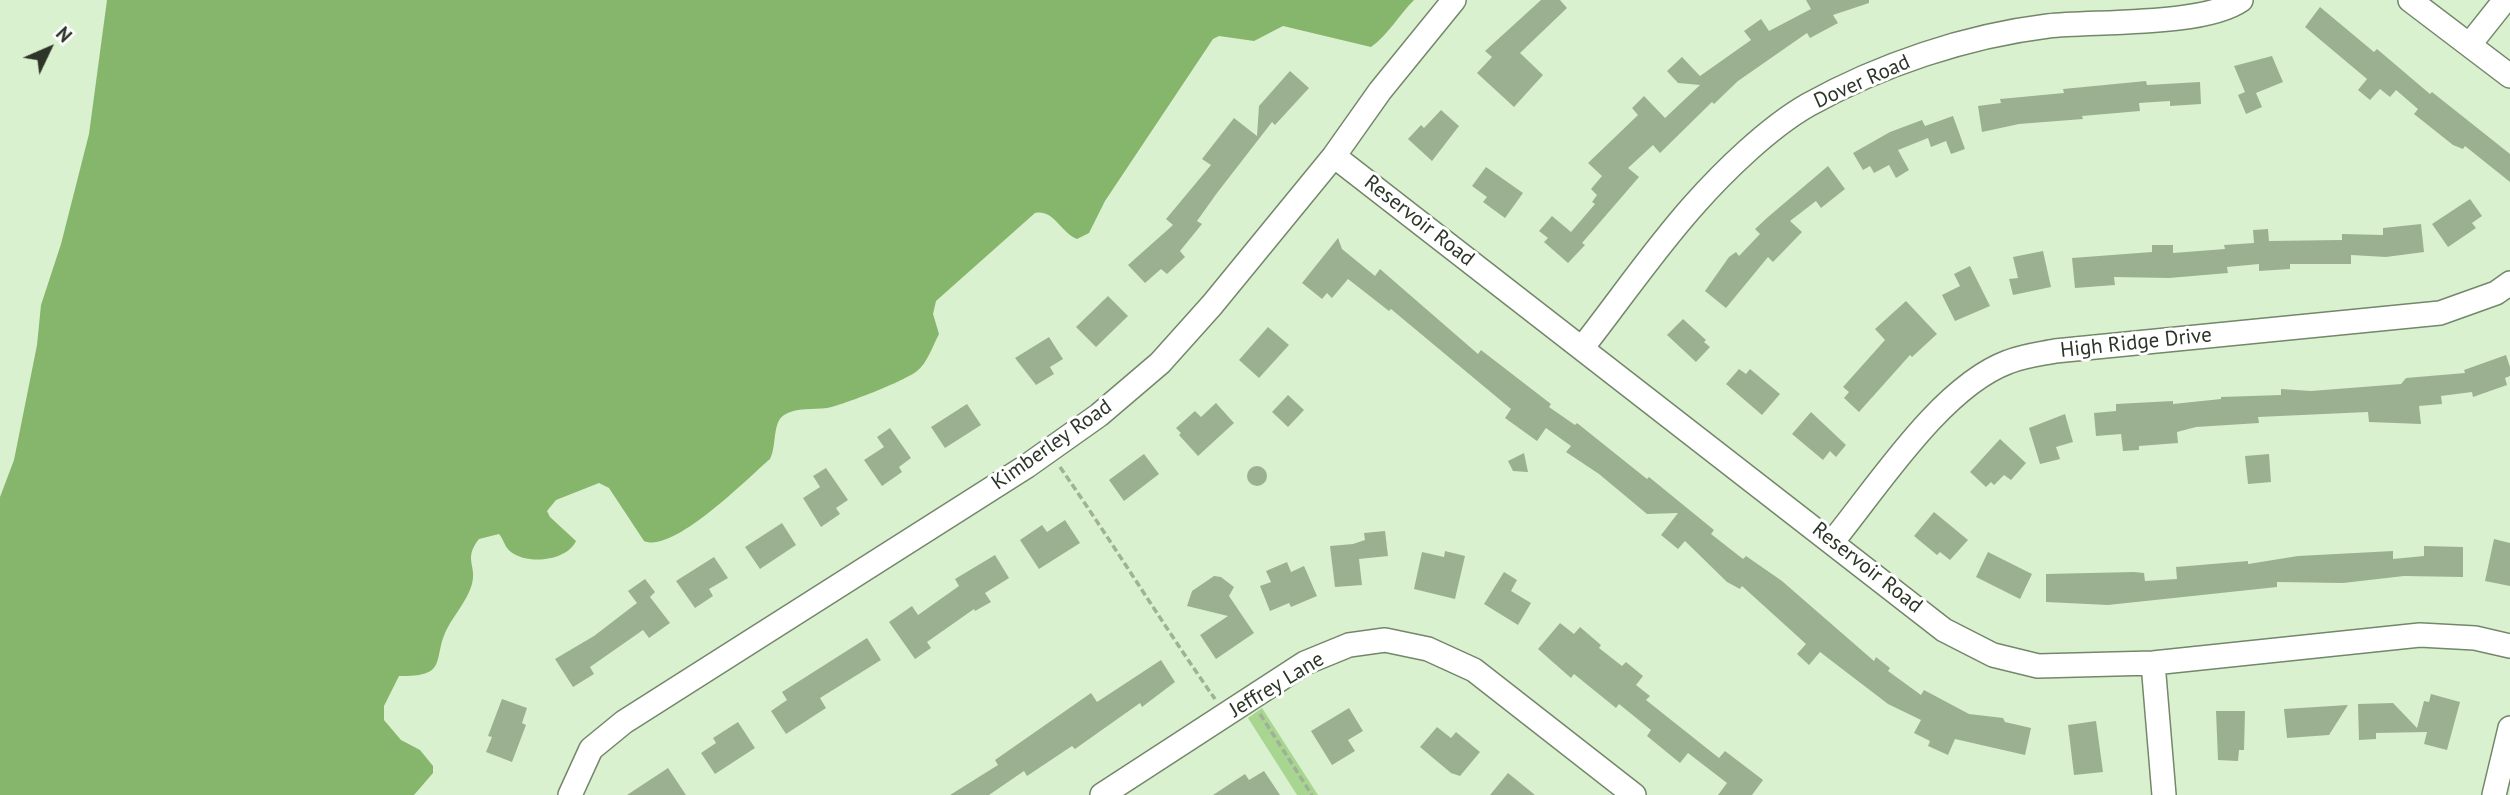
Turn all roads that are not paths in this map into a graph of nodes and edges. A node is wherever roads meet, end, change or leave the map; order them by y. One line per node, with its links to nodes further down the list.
1 (1454, 0): 7 (street, Kimberley Road)
2 (2241, 0): 9 (street, Dover Road)
3 (2410, 0): 5 (street)
4 (2505, 0): 5 (street)
5 (2470, 44): 6 (street)
6 (2510, 76)
7 (1334, 156): 9 (street, Reservoir Road); 14 (street, Kimberley Road)
8 (2510, 284): 10 (street, High Ridge Drive)
9 (1582, 348): 10 (street, Reservoir Road)
10 (1833, 541): 12 (street, Reservoir Road)
11 (2510, 646): 12 (street, Reservoir Road)
12 (2153, 663): 17 (street)
13 (2510, 728): 18 (street)
14 (570, 795)
15 (1102, 795): 16 (street, Jeffrey Lane)
16 (1634, 795)
17 (2164, 795)
18 (2494, 795)

